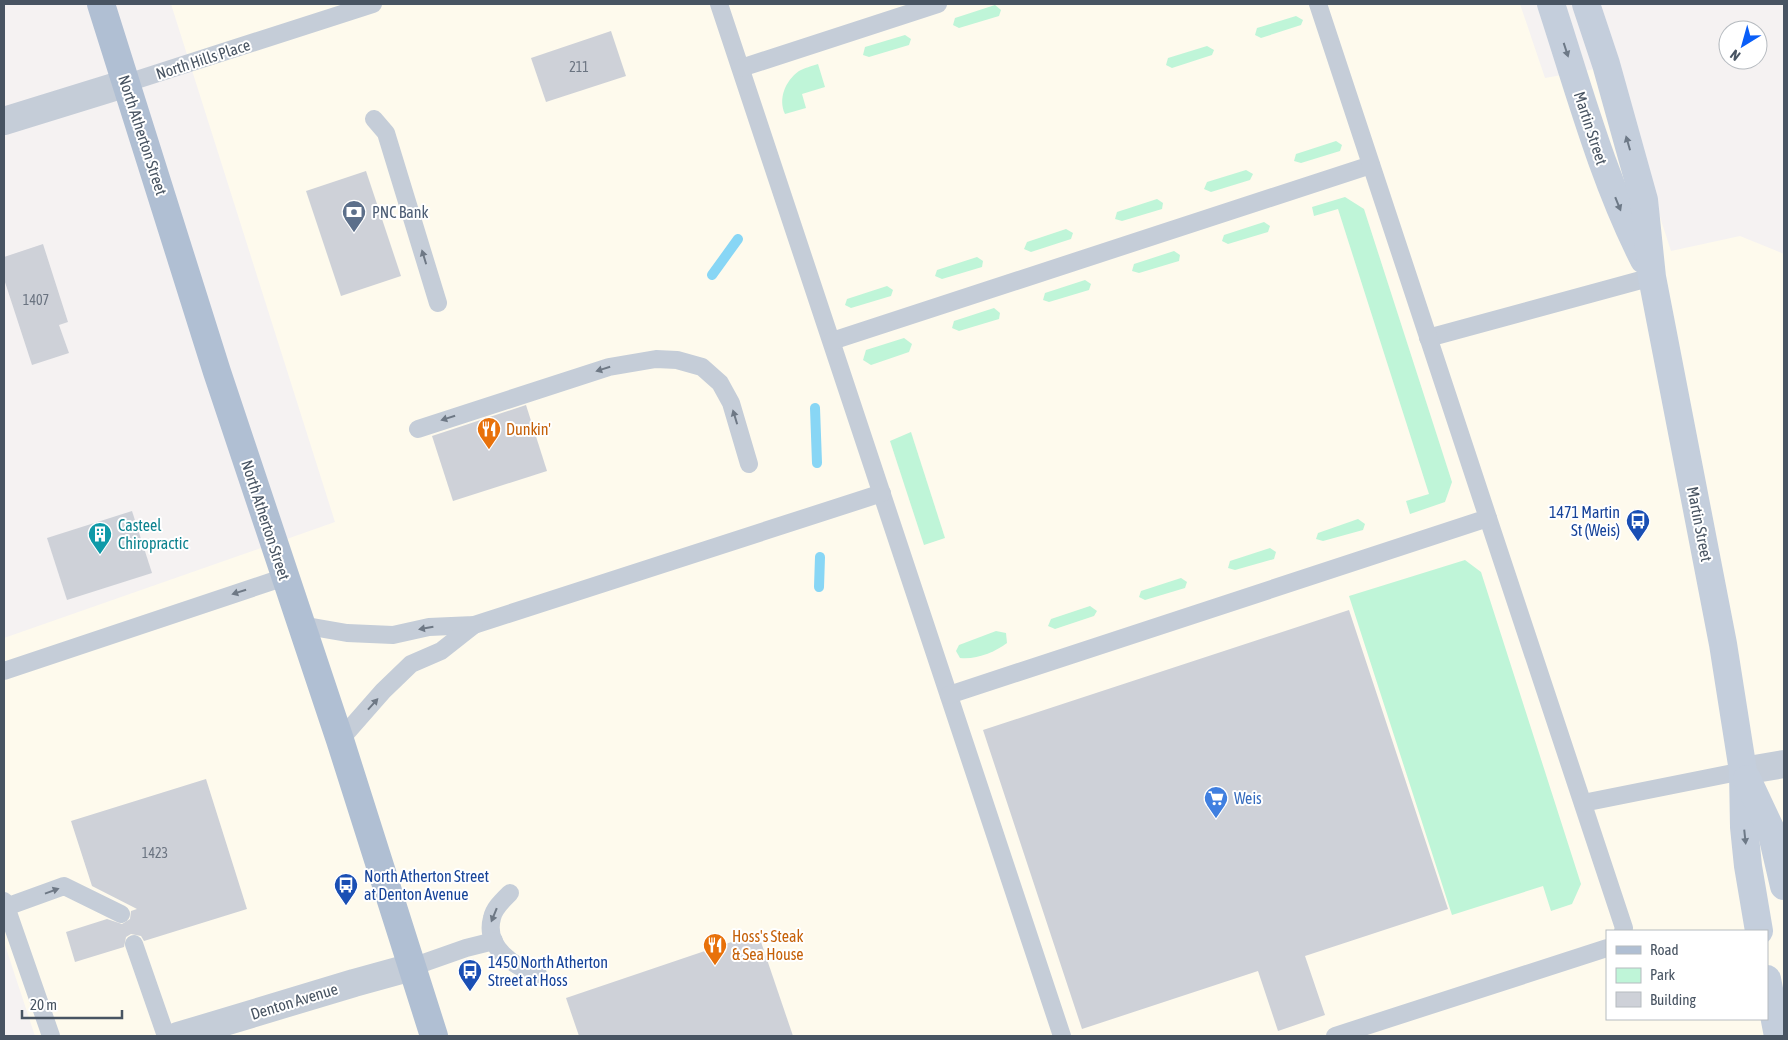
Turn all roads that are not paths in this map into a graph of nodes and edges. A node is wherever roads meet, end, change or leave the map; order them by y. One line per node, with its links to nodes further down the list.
1 (101, 4): 9 (main road, North Atherton Street)
2 (373, 4): 9 (lane, North Hills Place)
3 (719, 4): 8 (lane)
4 (938, 4): 8 (lane)
5 (1318, 4): 12 (lane)
6 (1550, 4): 13 (street, Martin Street, one-way to 13)
7 (1586, 4): 13 (street, Martin Street, one-way to 7)
8 (741, 68): 16 (lane)
9 (127, 83): 11 (street, North Hills Place); 21 (main road, North Atherton Street)
10 (374, 119): 14 (lane, one-way to 10)
11 (4, 121)
12 (1371, 165): 15 (lane); 16 (lane)
13 (1652, 277): 15 (lane); 28 (street, Martin Street)
14 (438, 303)
15 (1428, 338): 20 (lane)
16 (832, 341): 19 (lane)
17 (418, 429): 18 (lane, one-way to 17)
18 (749, 464)
19 (882, 493): 22 (lane); 25 (lane)
20 (1488, 518): 25 (lane); 29 (lane)
21 (285, 577): 23 (main road, North Atherton Street); 24 (lane, one-way to 24)
22 (474, 624): 23 (lane, one-way to 23); 26 (lane, one-way to 22)
23 (302, 625): 26 (main road, North Atherton Street)
24 (4, 671)
25 (949, 695): 46 (lane)
26 (340, 740): 39 (main road, North Atherton Street)
27 (1784, 764): 28 (street)
28 (1743, 771): 29 (lane); 30 (street, Martin Street); 35 (street, Martin Street, one-way to 35)
29 (1583, 803): 34 (lane)
30 (1784, 886)
31 (510, 893): 36 (lane, one-way to 36)
32 (5, 904): 33 (lane, one-way to 33); 42 (lane)
33 (121, 914)
34 (1624, 930)
35 (1759, 930)
36 (494, 941): 39 (lane); 40 (lane)
37 (134, 944): 43 (lane)
38 (1606, 948): 47 (lane)
39 (412, 967): 44 (street, Denton Avenue); 45 (main road, North Atherton Street)
40 (538, 974)
41 (1768, 984): 48 (street)
42 (51, 1036)
43 (166, 1036)
44 (178, 1036)
45 (434, 1036)
46 (1062, 1036)
47 (1335, 1036)
48 (1778, 1036)

